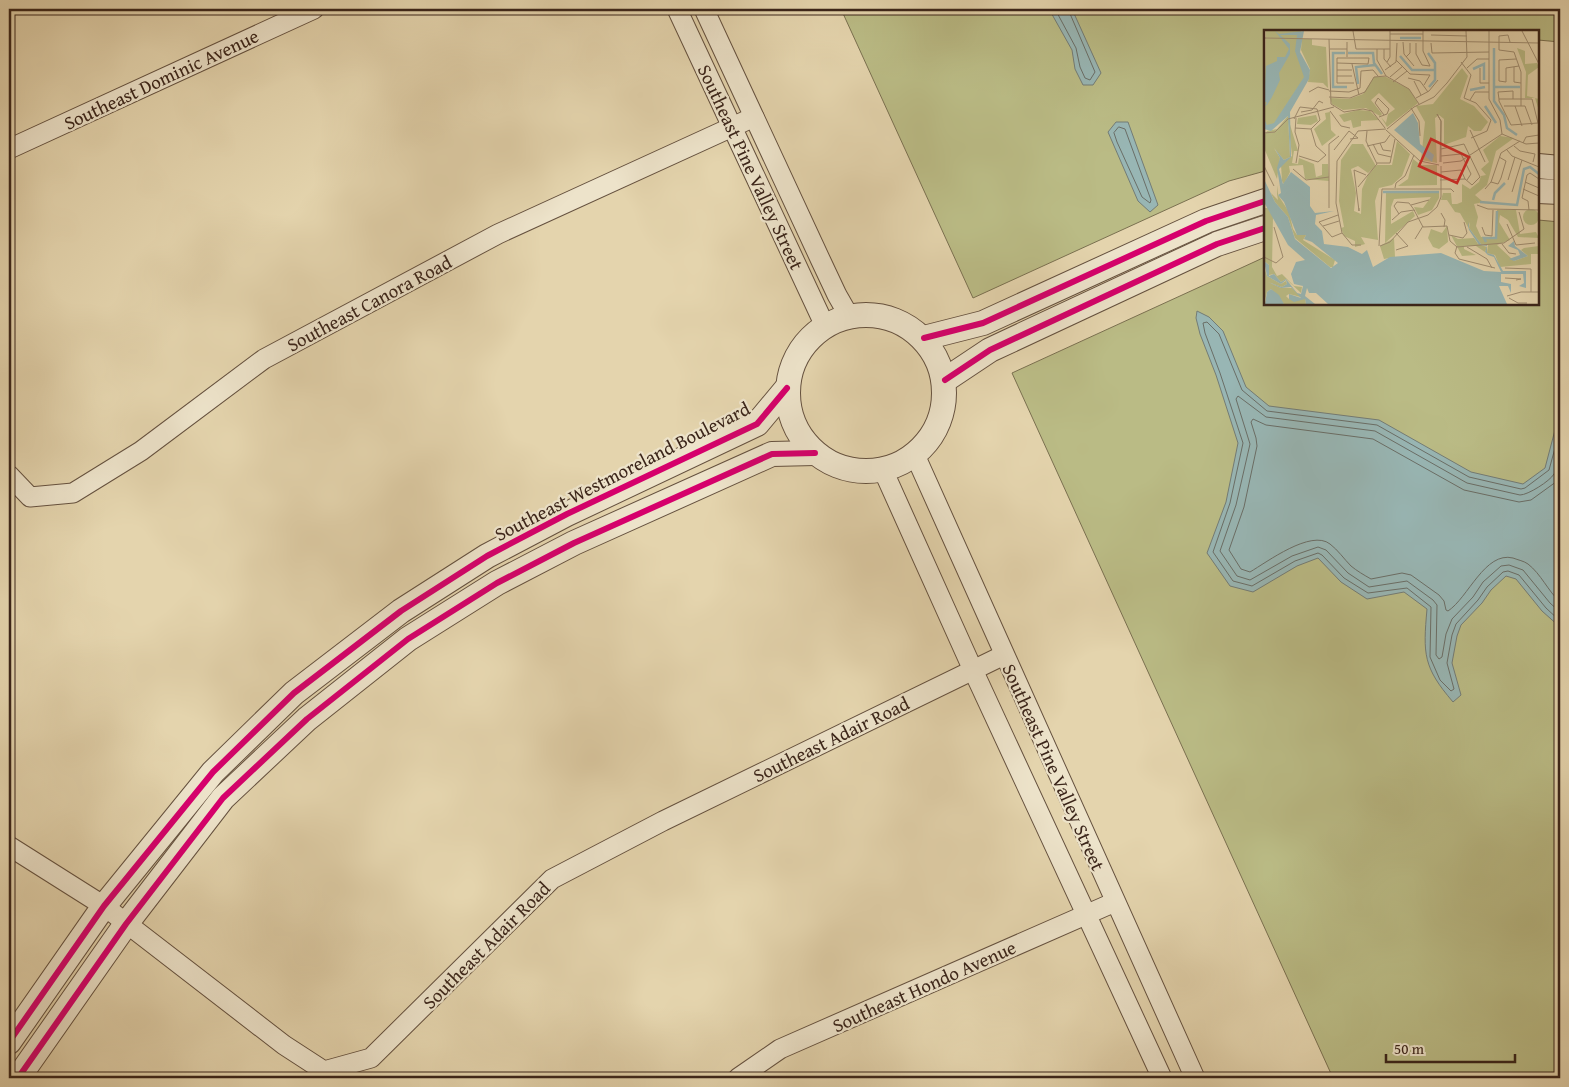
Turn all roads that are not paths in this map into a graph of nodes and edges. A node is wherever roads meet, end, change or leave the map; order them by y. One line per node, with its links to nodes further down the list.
1 (314, 9): 6 (street, Southeast Dominic Avenue)
2 (678, 9): 5 (street, Southeast Pine Valley Street)
3 (704, 9): 4 (street, Southeast Pine Valley Street)
4 (754, 117): 5 (street, Southeast Canora Road); 13 (street, Southeast Pine Valley Street)
5 (732, 127): 14 (street, Southeast Pine Valley Street); 21 (street, Southeast Canora Road)
6 (9, 149)
7 (1539, 166): 8 (street)
8 (1560, 168)
9 (1539, 191): 10 (street)
10 (1560, 192)
11 (1264, 200): 15 (street)
12 (1264, 228): 16 (street)
13 (849, 316): 14 (street); 15 (street)
14 (824, 326): 17 (street)
15 (924, 338): 16 (street)
16 (945, 380): 19 (street)
17 (787, 388): 18 (street); 22 (street, Southeast Westmoreland Boulevard)
18 (815, 453): 20 (street); 23 (street)
19 (915, 455): 20 (street); 24 (street, Southeast Pine Valley Street)
20 (883, 470): 25 (street, Southeast Pine Valley Street)
21 (9, 475)
22 (584, 506): 23 (street); 26 (street, Southeast Westmoreland Boulevard)
23 (596, 532): 27 (street)
24 (1004, 655): 25 (street, Southeast Adair Road); 29 (street, Southeast Pine Valley Street)
25 (974, 670): 31 (street, Southeast Pine Valley Street); 32 (street, Southeast Adair Road)
26 (283, 704): 27 (street); 30 (street, Southeast Westmoreland Boulevard)
27 (300, 725): 32 (street)
28 (9, 846): 30 (street, Southeast Adair Road)
29 (1115, 902): 31 (street, Southeast Hondo Avenue); 37 (street, Southeast Pine Valley Street)
30 (104, 906): 32 (street, Southeast Adair Road); 33 (street, Southeast Westmoreland Boulevard)
31 (1087, 914): 35 (street, Southeast Hondo Avenue); 36 (street, Southeast Pine Valley Street)
32 (126, 924): 34 (street)
33 (9, 1042)
34 (18, 1078)
35 (738, 1078)
36 (1162, 1078)
37 (1195, 1078)

